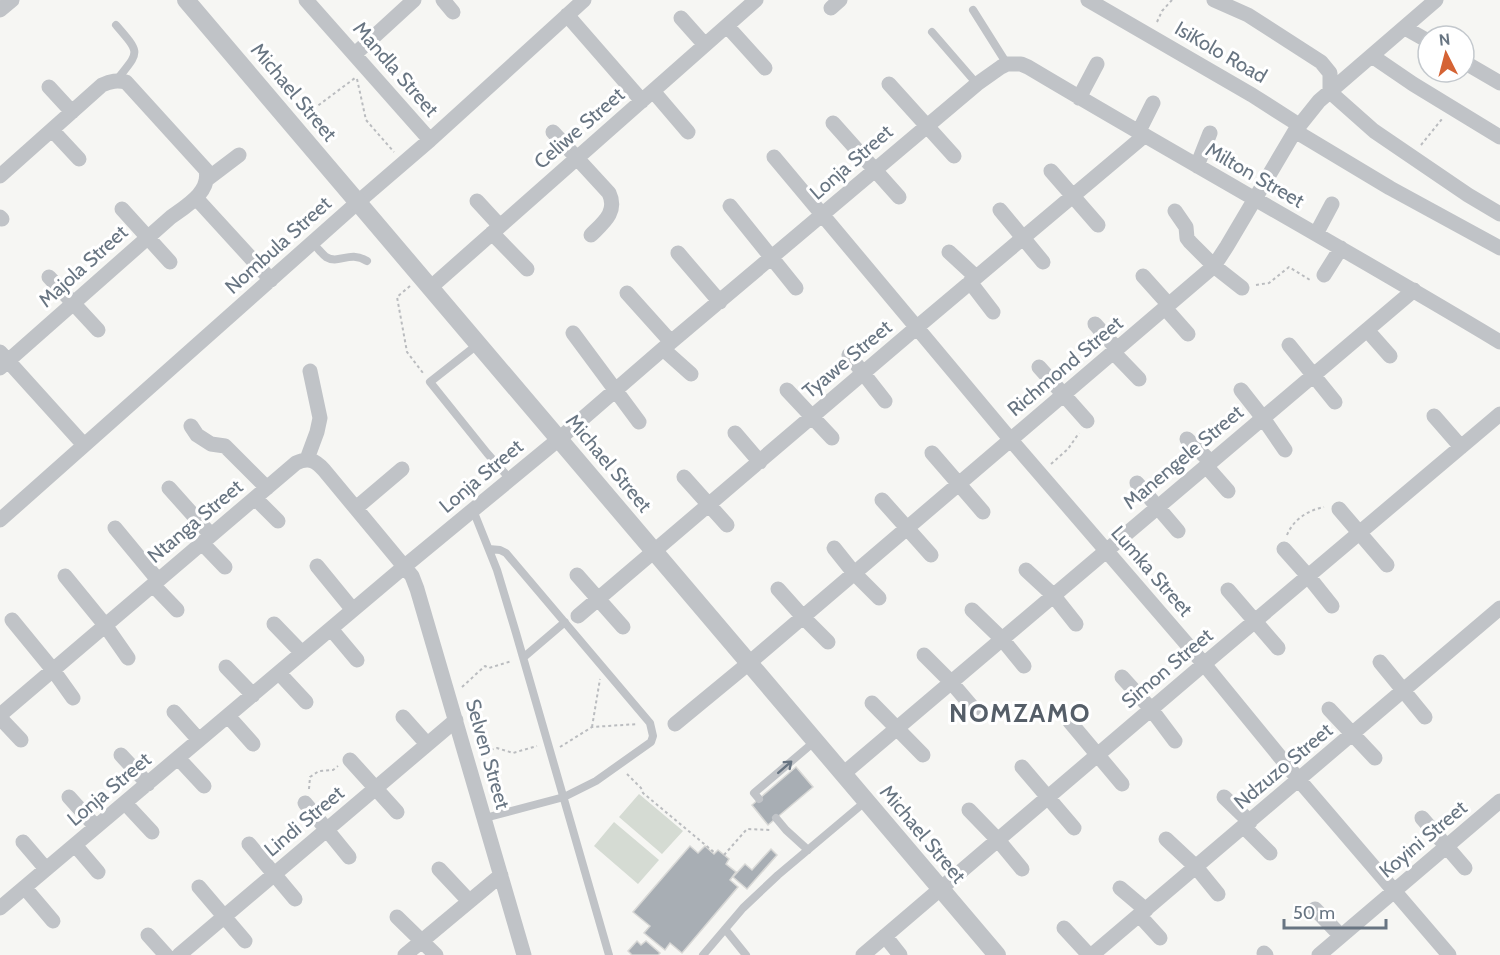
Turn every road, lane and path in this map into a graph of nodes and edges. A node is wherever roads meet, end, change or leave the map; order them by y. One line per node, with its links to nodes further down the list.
1 (12, 0): 11 (street)
2 (186, 0): 40 (street, Michael Street)
3 (306, 0): 22 (street, Mandla Street)
4 (414, 0): 22 (street)
5 (584, 0): 13 (street, Nombula Street)
6 (756, 0): 16 (street, Celiwe Street)
7 (1088, 0): 20 (street, IsiKolo Road)
8 (1172, 0): 20 (path)
9 (1214, 0): 33 (street)
10 (1436, 0): 17 (street, Richmond Street)
11 (0, 10)
12 (973, 10): 24 (lane)
13 (567, 15): 34 (street); 49 (street, Nombula Street)
14 (681, 18): 21 (street)
15 (116, 25): 29 (lane)
16 (727, 26): 21 (street, Celiwe Street); 26 (street)
17 (1405, 28): 19 (street); 23 (street, Richmond Street)
18 (932, 32): 28 (lane)
19 (1416, 34)
20 (1151, 36): 42 (street, IsiKolo Road)
21 (705, 45): 34 (street, Celiwe Street)
22 (355, 54): 49 (street, Mandla Street)
23 (1372, 56): 33 (street, Richmond Street); 37 (street)
24 (1007, 64): 28 (street); 35 (street, Milton Street)
25 (1096, 64): 35 (street)
26 (765, 68)
27 (1476, 69): 30 (street)
28 (982, 80): 41 (street, Lonja Street)
29 (116, 81): 38 (street); 60 (street)
30 (1500, 83)
31 (889, 84): 41 (street)
32 (49, 87): 38 (street)
33 (1330, 92): 42 (street, Richmond Street); 52 (street)
34 (648, 96): 45 (street); 54 (street, Celiwe Street)
35 (1079, 98): 47 (street, Milton Street)
36 (1153, 103): 47 (street)
37 (1451, 107): 48 (street); 52 (path)
38 (72, 112): 43 (street)
39 (833, 123): 58 (street)
40 (292, 125): 56 (path); 67 (street, Michael Street)
41 (926, 126): 51 (street); 58 (street, Lonja Street)
42 (1297, 128): 65 (street, Richmond Street); 82 (street, IsiKolo Road)
43 (52, 130): 55 (street); 61 (street)
44 (553, 132): 54 (street)
45 (688, 132)
46 (1210, 133): 57 (street)
47 (1141, 134): 57 (street, Milton Street); 62 (street, Tyawe Street)
48 (1500, 137)
49 (430, 140): 56 (street, Nombula Street)
50 (239, 155): 60 (street)
51 (954, 156)
52 (1412, 156): 73 (street)
53 (774, 157): 74 (street, Lumka Street)
54 (577, 158): 76 (street, Celiwe Street); 78 (street)
55 (79, 159)
56 (404, 164): 67 (street, Nombula Street)
57 (1197, 166): 65 (street, Milton Street)
58 (874, 170): 63 (street); 74 (street, Lonja Street)
59 (1051, 171): 62 (street)
60 (206, 175): 64 (street, Majola Street)
61 (0, 176)
62 (1072, 196): 75 (street); 80 (street, Tyawe Street)
63 (899, 197)
64 (196, 198): 79 (street, Majola Street); 95 (street)
65 (1254, 199): 77 (street, Milton Street); 90 (street, Richmond Street)
66 (477, 201): 76 (street)
67 (358, 202): 81 (street, Nombula Street); 97 (street, Michael Street)
68 (1332, 204): 77 (street)
69 (730, 206): 86 (street)
70 (122, 209): 79 (street)
71 (1000, 210): 80 (street)
72 (1175, 212): 90 (street)
73 (1500, 214)
74 (823, 215): 86 (street, Lonja Street); 107 (street, Lumka Street)
75 (1098, 225)
76 (496, 230): 91 (street); 97 (street, Celiwe Street)
77 (1316, 234): 83 (street, Milton Street)
78 (591, 235)
79 (147, 237): 88 (street); 103 (street, Majola Street)
80 (1023, 238): 89 (street); 96 (street, Tyawe Street)
81 (312, 243): 87 (lane); 95 (street, Nombula Street)
82 (1500, 248)
83 (1341, 249): 92 (street); 100 (street, Milton Street)
84 (950, 252): 96 (street)
85 (678, 253): 102 (street)
86 (772, 258): 98 (street); 102 (street, Lonja Street)
87 (367, 261)
88 (170, 262)
89 (1042, 262)
90 (1214, 266): 99 (street); 104 (street, Richmond Street)
91 (527, 269)
92 (1324, 274): 99 (path)
93 (1143, 276): 104 (street)
94 (49, 277): 103 (street)
95 (271, 280): 145 (street, Nombula Street)
96 (973, 280): 105 (street); 107 (street, Tyawe Street)
97 (426, 282): 113 (street, Michael Street); 126 (path)
98 (796, 288)
99 (1242, 288)
100 (1414, 290): 109 (street, Manengele Street); 112 (street, Milton Street)
101 (627, 293): 114 (street)
102 (720, 302): 114 (street, Lonja Street)
103 (74, 303): 108 (street); 119 (street, Majola Street)
104 (1167, 307): 111 (street); 116 (street, Richmond Street)
105 (993, 312)
106 (1095, 324): 116 (street)
107 (916, 328): 122 (street, Tyawe Street); 143 (street, Lumka Street)
108 (98, 330)
109 (1367, 330): 118 (street); 124 (street, Manengele Street)
110 (573, 333): 127 (street)
111 (1188, 334)
112 (1500, 342)
113 (478, 344): 126 (lane); 142 (street, Michael Street)
114 (667, 345): 123 (street); 127 (street, Lonja Street)
115 (1289, 345): 124 (street)
116 (1115, 351): 125 (street); 130 (street, Richmond Street)
117 (849, 355): 122 (street)
118 (1390, 356)
119 (3, 360): 145 (street)
120 (1039, 367): 130 (street)
121 (310, 370): 149 (street)
122 (863, 373): 131 (street); 135 (street, Tyawe Street)
123 (691, 374)
124 (1314, 374): 132 (street); 136 (street, Manengele Street)
125 (1140, 379)
126 (430, 382): 155 (lane)
127 (616, 390): 138 (street); 142 (street, Lonja Street)
128 (787, 390): 135 (street)
129 (1241, 390): 136 (street)
130 (1063, 395): 137 (street); 143 (street, Richmond Street)
131 (885, 401)
132 (1335, 402)
133 (1500, 414): 146 (street, Simon Street)
134 (1434, 416): 146 (street)
135 (812, 417): 141 (street); 150 (street, Tyawe Street)
136 (1263, 418): 147 (street); 151 (street, Manengele Street)
137 (1087, 421): 153 (path)
138 (639, 422)
139 (190, 426): 159 (street)
140 (735, 433): 150 (street)
141 (832, 438)
142 (559, 439): 155 (street, Lonja Street); 181 (street, Michael Street)
143 (1010, 439): 153 (street, Lumka Street); 157 (street, Richmond Street)
144 (1187, 439): 151 (street)
145 (84, 445): 169 (street, Nombula Street)
146 (1461, 447): 175 (street, Simon Street)
147 (1285, 450)
148 (932, 453): 157 (street)
149 (307, 459): 159 (street, Ntanga Street); 165 (street)
150 (760, 462): 163 (street, Tyawe Street)
151 (1208, 464): 160 (street); 164 (street, Manengele Street)
152 (402, 469): 165 (street)
153 (1041, 474): 180 (street, Lumka Street)
154 (684, 477): 163 (street)
155 (510, 479): 167 (street, Lonja Street)
156 (1137, 483): 164 (street)
157 (958, 484): 168 (street); 173 (street, Richmond Street)
158 (168, 488): 176 (street)
159 (267, 488): 161 (street, Ntanga Street)
160 (1228, 491)
161 (255, 498): 170 (street); 176 (street, Ntanga Street)
162 (882, 500): 173 (street)
163 (709, 505): 171 (street); 181 (street, Tyawe Street)
164 (1158, 507): 174 (street); 180 (street, Manengele Street)
165 (356, 508): 185 (street)
166 (1339, 509): 175 (street); 179 (path)
167 (474, 510): 178 (lane); 185 (street, Lonja Street)
168 (983, 512)
169 (0, 520)
170 (279, 521)
171 (727, 525)
172 (115, 528): 192 (street)
173 (907, 528): 182 (street); 188 (street, Richmond Street)
174 (1178, 531)
175 (1359, 533): 183 (street); 191 (street, Simon Street)
176 (207, 539): 186 (street); 192 (street, Ntanga Street)
177 (834, 548): 188 (street)
178 (489, 549): 204 (lane); 217 (lane)
179 (1284, 549): 191 (street)
180 (1107, 550): 195 (street, Manengele Street); 222 (street, Lumka Street)
181 (655, 551): 197 (street, Tyawe Street); 221 (street, Michael Street)
182 (931, 555)
183 (1387, 565)
184 (317, 566): 201 (street)
185 (405, 566): 201 (street, Lonja Street); 230 (street, Selven Street)
186 (225, 567)
187 (1026, 570): 195 (street)
188 (854, 573): 196 (street); 203 (street, Richmond Street)
189 (577, 574): 197 (street)
190 (65, 576): 209 (street)
191 (1308, 576): 198 (street); 206 (street, Simon Street)
192 (156, 582): 200 (street); 209 (street, Ntanga Street)
193 (778, 589): 203 (street)
194 (1228, 590): 206 (street)
195 (1053, 595): 208 (street); 212 (street, Manengele Street)
196 (879, 598)
197 (599, 599): 204 (street, Tyawe Street); 210 (street)
198 (1332, 606)
199 (1500, 608): 231 (street, Ndzuzo Street)
200 (177, 610)
201 (353, 610): 211 (street, Lonja Street)
202 (972, 610): 212 (street)
203 (803, 616): 213 (street); 221 (street, Richmond Street)
204 (572, 619): 217 (lane); 223 (lane)
205 (12, 620): 226 (street)
206 (1255, 621): 214 (street); 222 (street, Simon Street)
207 (274, 624): 215 (street)
208 (1076, 624)
209 (105, 625): 218 (street); 226 (street, Ntanga Street)
210 (623, 627)
211 (331, 629): 215 (street, Lonja Street); 219 (street)
212 (1002, 639): 224 (street); 229 (street, Manengele Street)
213 (828, 642)
214 (1278, 648)
215 (302, 653): 227 (street, Lonja Street)
216 (924, 655): 229 (street)
217 (524, 657): 230 (path); 255 (lane)
218 (128, 658)
219 (357, 660)
220 (1380, 662): 231 (street)
221 (749, 663): 247 (street, Richmond Street); 253 (street, Michael Street)
222 (1204, 664): 237 (street, Simon Street); 269 (street, Lumka Street)
223 (603, 666): 246 (lane); 248 (path)
224 (1024, 666)
225 (226, 667): 232 (street)
226 (53, 670): 233 (street); 241 (street, Ntanga Street)
227 (279, 673): 232 (street, Lonja Street); 234 (street)
228 (1122, 677): 237 (street)
229 (951, 682): 236 (street); 249 (street, Manengele Street)
230 (448, 691): 244 (street, Selven Street)
231 (1403, 692): 243 (street); 250 (street, Ndzuzo Street)
232 (253, 695): 240 (street, Lonja Street)
233 (73, 698)
234 (306, 702)
235 (872, 704): 249 (street)
236 (974, 709)
237 (1151, 709): 254 (street); 261 (street, Simon Street)
238 (1329, 709): 250 (street)
239 (174, 712): 252 (street)
240 (228, 716): 252 (street, Lonja Street); 256 (street)
241 (0, 717): 251 (street)
242 (403, 717): 257 (street)
243 (1425, 717)
244 (456, 720): 257 (street, Lindi Street); 262 (street, Selven Street)
245 (1070, 722): 261 (street)
246 (650, 723): 248 (path); 266 (lane)
247 (675, 724)
248 (592, 727): 258 (path)
249 (896, 729): 260 (street); 268 (street, Manengele Street)
250 (1353, 734): 264 (street); 269 (street, Ndzuzo Street)
251 (21, 740)
252 (199, 740): 263 (street, Lonja Street)
253 (815, 741): 268 (street, Michael Street); 274 (lane, one-way to 253)
254 (1175, 741)
255 (549, 743): 258 (lane); 262 (path)
256 (254, 744)
257 (427, 744): 273 (street, Lindi Street)
258 (551, 752): 276 (lane)
259 (121, 755): 270 (street)
260 (923, 755)
261 (1097, 755): 271 (street); 277 (street, Simon Street)
262 (466, 756): 285 (street, Selven Street)
263 (178, 758): 270 (street, Lonja Street); 272 (street)
264 (1375, 758)
265 (350, 760): 273 (street); 282 (path)
266 (618, 765): 276 (lane); 301 (path)
267 (1022, 767): 277 (street)
268 (843, 774): 279 (street, Michael Street)
269 (1299, 780): 288 (street, Ndzuzo Street); 317 (street, Lumka Street)
270 (148, 784): 281 (street, Lonja Street)
271 (1122, 784)
272 (204, 786)
273 (376, 788): 284 (street); 291 (street, Lindi Street)
274 (757, 796)
275 (69, 797): 289 (street)
276 (564, 797): 285 (lane); 340 (lane)
277 (1048, 797): 290 (street); 295 (street, Simon Street)
278 (1224, 797): 288 (street)
279 (866, 801): 300 (lane); 316 (street, Michael Street)
280 (1500, 801): 299 (street, Koyini Street)
281 (125, 803): 289 (street, Lonja Street); 293 (street)
282 (305, 803): 291 (street)
283 (969, 810): 295 (street)
284 (397, 812)
285 (485, 818): 312 (street, Selven Street)
286 (776, 818): 292 (lane)
287 (1422, 818): 299 (street)
288 (1247, 824): 302 (street); 305 (street, Ndzuzo Street)
289 (96, 827): 298 (street, Lonja Street)
290 (1074, 828)
291 (327, 830): 304 (street); 311 (street, Lindi Street)
292 (786, 830): 300 (lane); 303 (path)
293 (152, 832)
294 (1166, 839): 305 (street)
295 (998, 840): 309 (street); 316 (street, Simon Street)
296 (23, 842): 307 (street)
297 (249, 844): 311 (street)
298 (75, 845): 307 (street, Lonja Street); 310 (street)
299 (1447, 846): 306 (street); 317 (street, Koyini Street)
300 (808, 850): 328 (lane)
301 (715, 853)
302 (1270, 853)
303 (724, 855)
304 (349, 857)
305 (1196, 867): 318 (street); 323 (street, Ndzuzo Street)
306 (1465, 868)
307 (46, 869): 314 (street, Lonja Street)
308 (439, 869): 320 (street)
309 (1022, 869)
310 (98, 872)
311 (274, 874): 319 (street); 324 (street, Lindi Street)
312 (501, 874): 320 (street); 339 (street, Selven Street)
313 (199, 887): 324 (street)
314 (25, 888): 321 (street, Lonja Street); 326 (street)
315 (1120, 888): 323 (street)
316 (940, 889): 330 (street, Simon Street); 345 (street, Michael Street)
317 (1395, 891): 331 (street, Koyini Street); 348 (street, Lumka Street)
318 (1218, 894)
319 (295, 899)
320 (470, 901): 334 (street)
321 (0, 908)
322 (1315, 909): 331 (street)
323 (1142, 913): 332 (street); 346 (street, Ndzuzo Street)
324 (225, 916): 333 (street); 336 (street, Lindi Street)
325 (397, 917): 334 (street)
326 (53, 921)
327 (1064, 928): 346 (street)
328 (725, 930): 341 (lane); 342 (lane)
329 (148, 935): 335 (street)
330 (885, 936): 343 (street, Simon Street); 344 (street)
331 (1341, 936): 347 (street, Koyini Street)
332 (1160, 938)
333 (245, 941)
334 (422, 941): 337 (street); 338 (street)
335 (166, 955)
336 (179, 955)
337 (405, 955)
338 (436, 955)
339 (524, 955)
340 (609, 955)
341 (703, 955)
342 (746, 955)
343 (863, 955)
344 (900, 955)
345 (997, 955)
346 (1090, 955)
347 (1319, 955)
348 (1449, 955)

